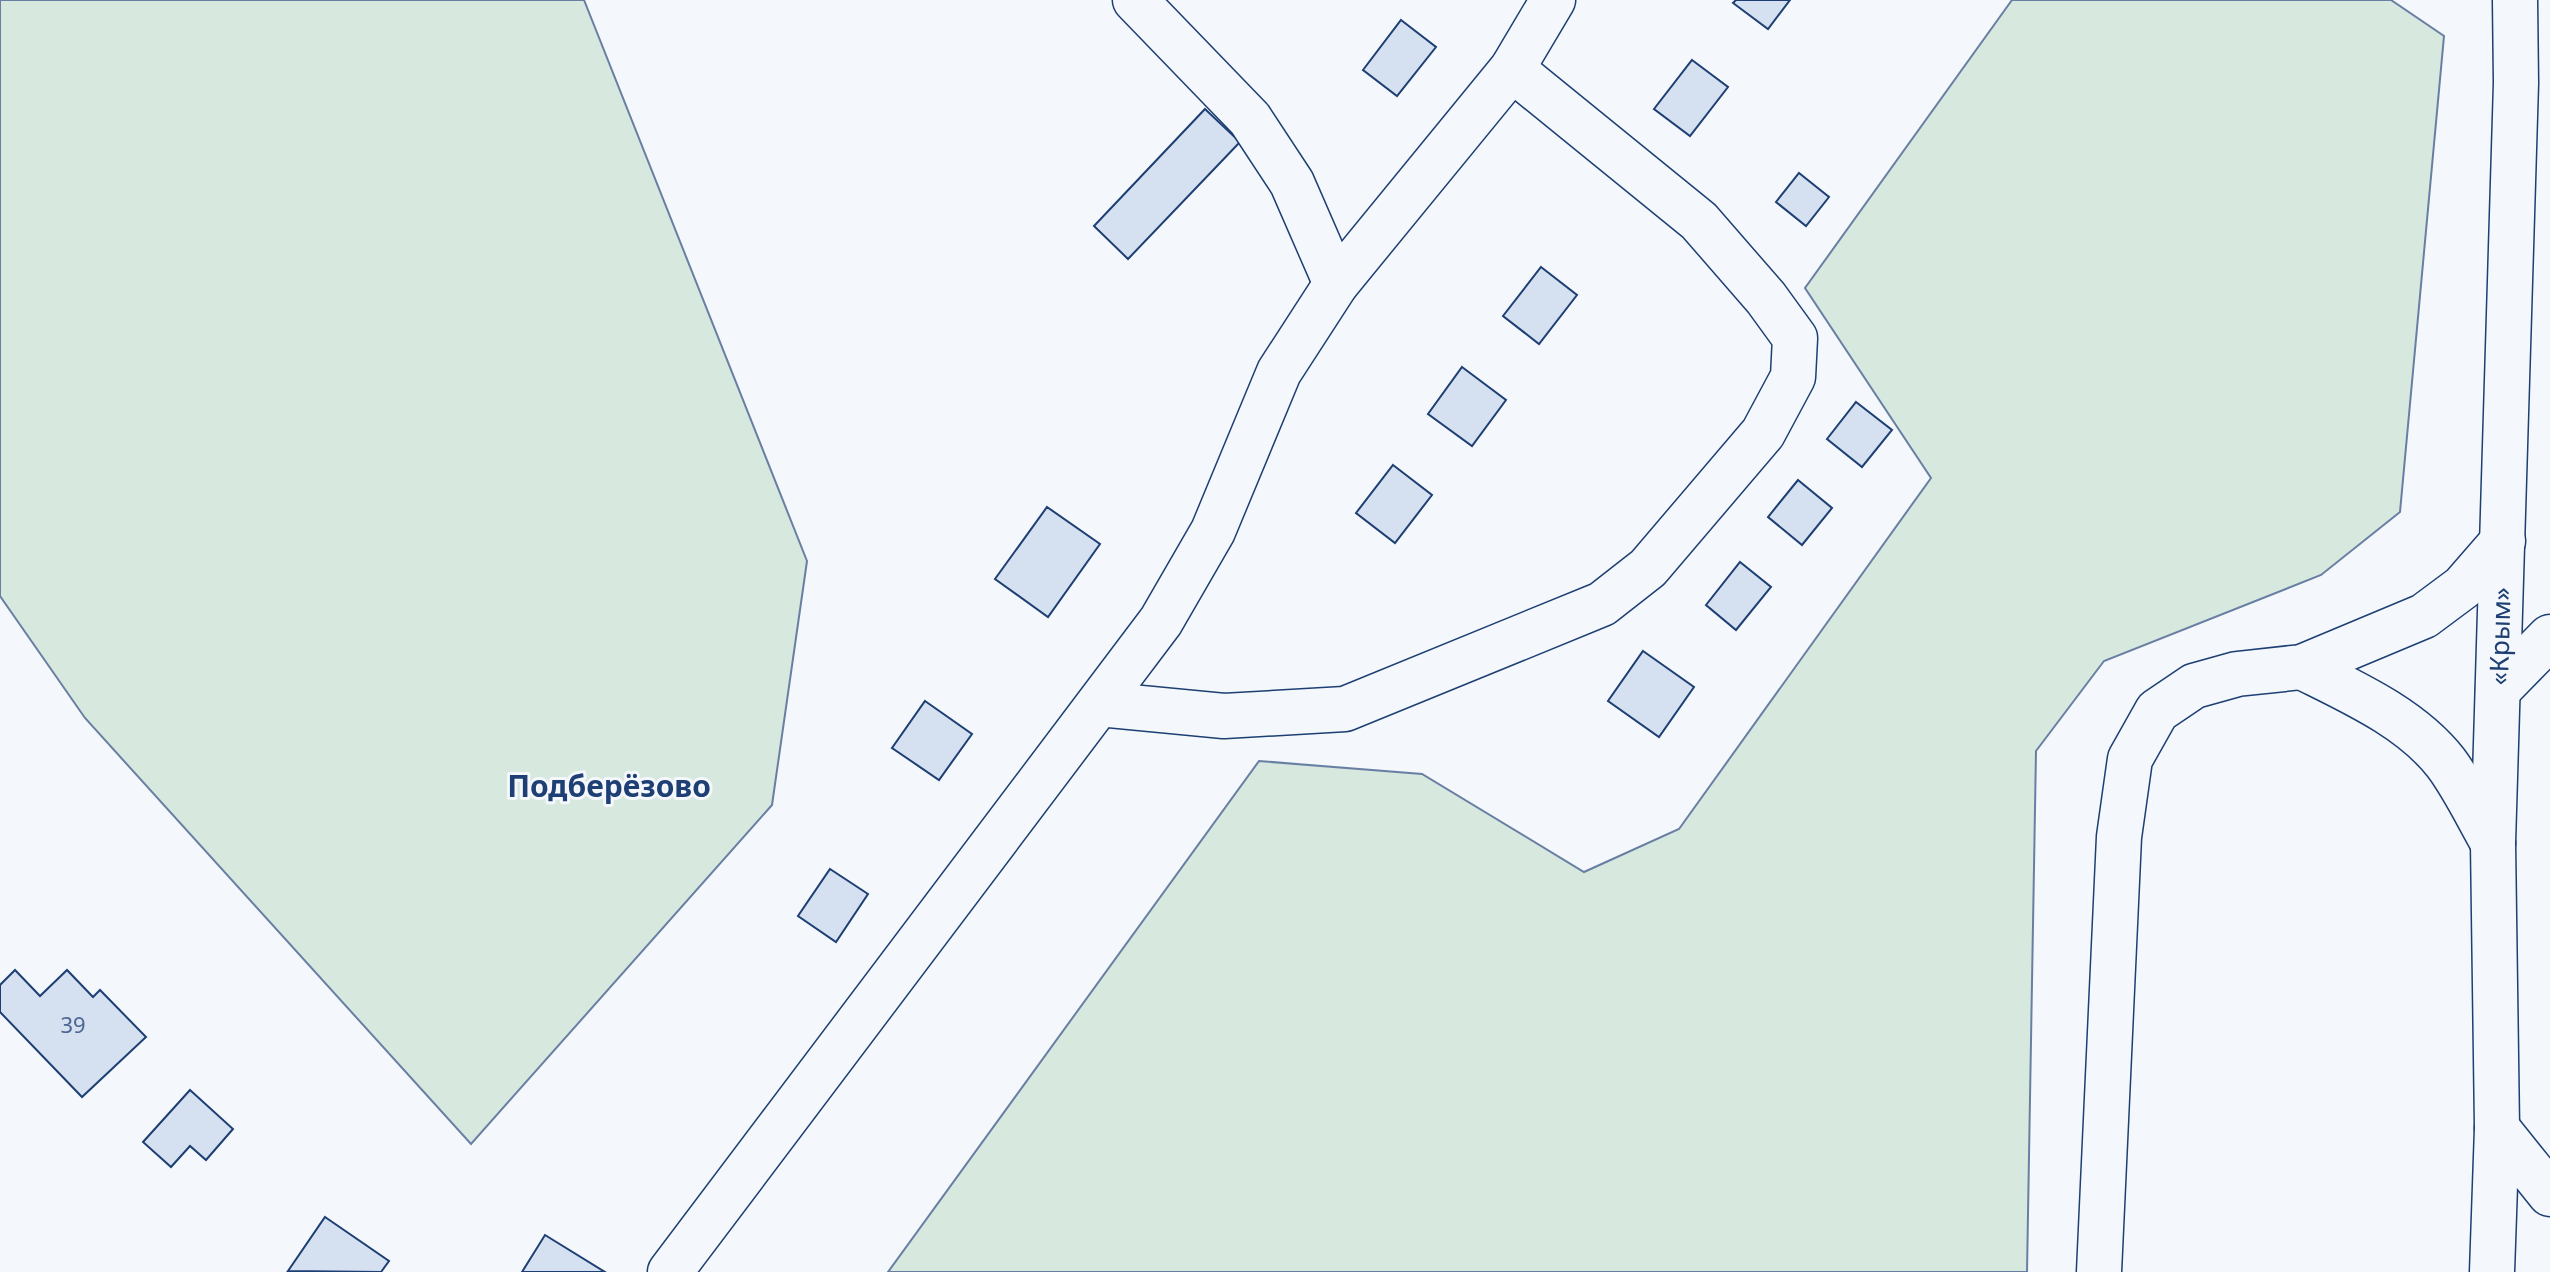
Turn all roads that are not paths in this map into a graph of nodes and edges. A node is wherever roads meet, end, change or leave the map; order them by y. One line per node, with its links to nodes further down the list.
1 (1135, 0): 5 (main road)
2 (1553, 0): 4 (main road)
3 (2515, 0): 6 (main road, «Крым»)
4 (1512, 69): 5 (main road); 10 (main road)
5 (1336, 284): 10 (main road)
6 (2503, 541): 8 (main road); 9 (main road, «Крым»)
7 (2550, 637): 9 (main road)
8 (2302, 667): 11 (main road); 15 (main road)
9 (2498, 690): 11 (main road, «Крым»)
10 (1099, 704): 14 (main road)
11 (2493, 843): 12 (main road, «Крым»)
12 (2497, 1128): 13 (main road); 16 (main road, «Крым»)
13 (2550, 1194)
14 (670, 1272)
15 (2099, 1272)
16 (2492, 1272)

